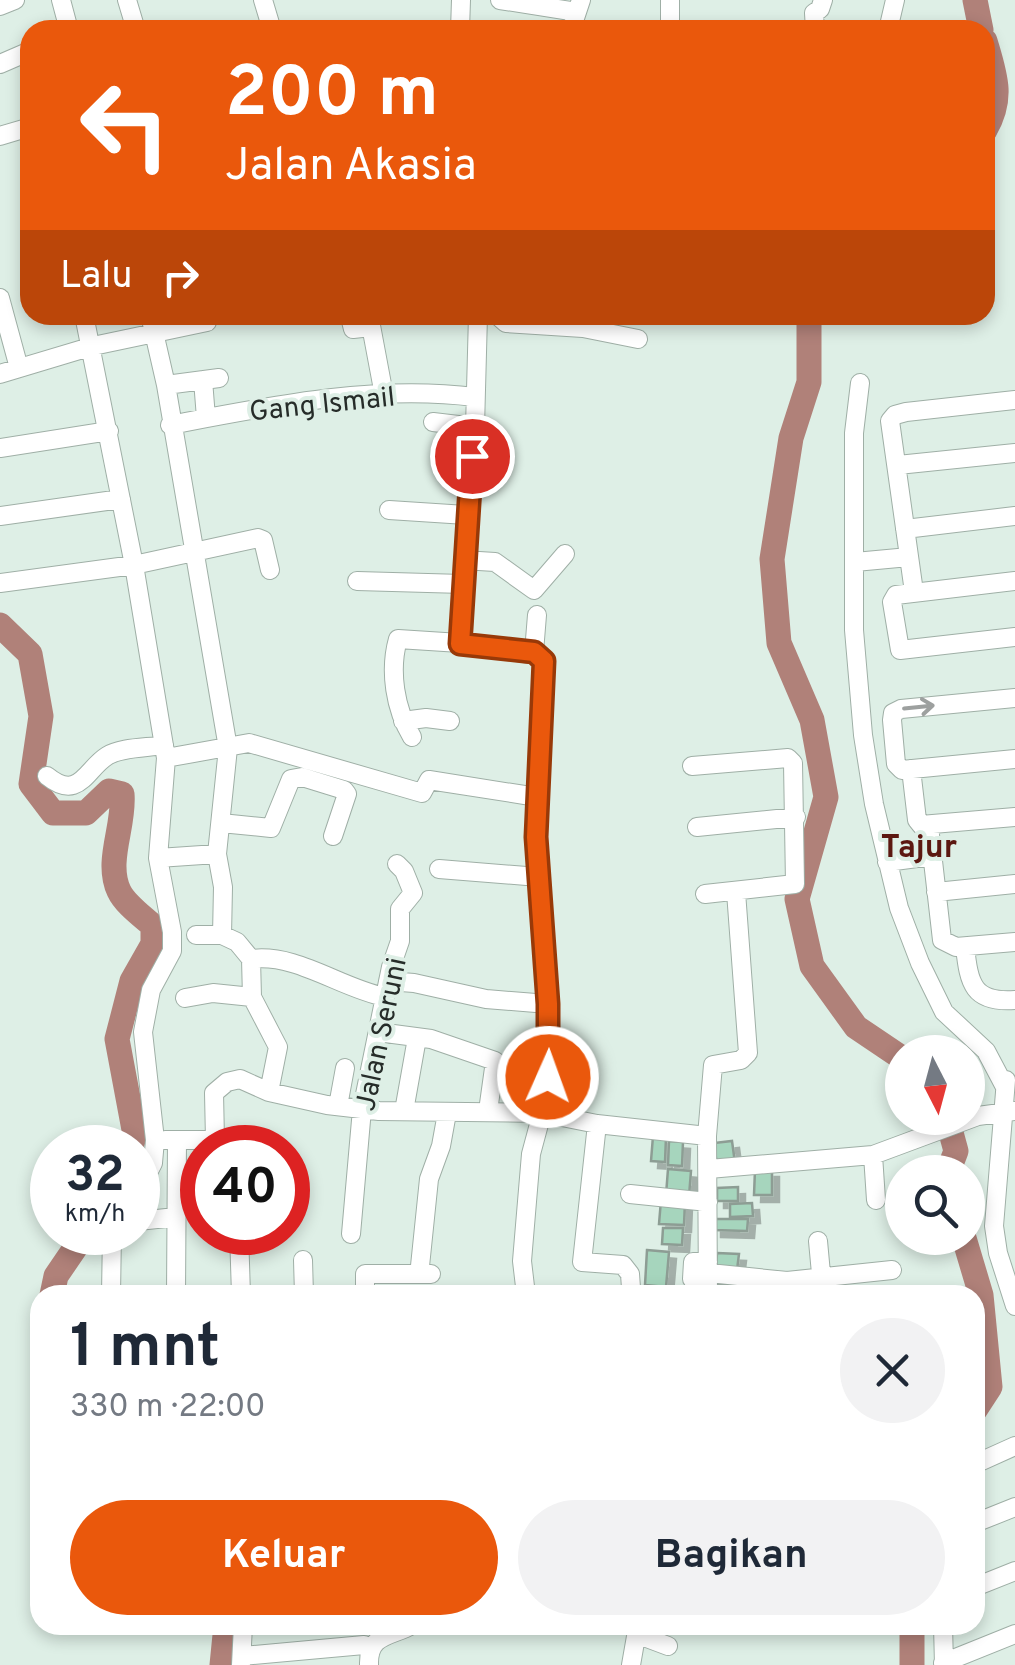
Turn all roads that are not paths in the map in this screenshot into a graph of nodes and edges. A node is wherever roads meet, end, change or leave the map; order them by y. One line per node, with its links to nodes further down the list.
1 (15, 0): 3 (street)
2 (500, 0): 4 (street)
3 (0, 6)
4 (576, 14)
5 (0, 298): 16 (street)
6 (87, 325): 15 (street)
7 (147, 325): 15 (street)
8 (152, 325): 19 (street)
9 (364, 325): 20 (street)
10 (478, 325): 21 (street)
11 (537, 325): 13 (street)
12 (590, 325): 13 (street)
13 (583, 328): 14 (street)
14 (638, 339)
15 (92, 346): 16 (street); 27 (street)
16 (20, 368): 17 (street)
17 (0, 374)
18 (860, 384): 41 (street)
19 (166, 385): 23 (street); 25 (street)
20 (384, 395): 21 (street, Gang Ismail); 23 (street, Gang Ismail)
21 (474, 398): 26 (street)
22 (1015, 400): 30 (street)
23 (206, 418): 25 (street, Gang Ismail)
24 (433, 422): 26 (street)
25 (170, 425): 37 (street)
26 (475, 427): 33 (street)
27 (109, 431): 28 (street); 31 (street)
28 (0, 448)
29 (1015, 453): 30 (street)
30 (898, 465): 36 (street)
31 (121, 499): 34 (street); 42 (street)
32 (389, 510): 33 (street)
33 (466, 515): 40 (street)
34 (0, 516)
35 (1015, 516): 36 (street)
36 (905, 528): 39 (street)
37 (194, 551): 42 (street); 43 (street); 55 (street)
38 (566, 554): 40 (street)
39 (908, 557): 41 (street); 48 (street)
40 (463, 560): 47 (street)
41 (854, 562): 72 (street)
42 (134, 565): 46 (street); 56 (street)
43 (270, 570)
44 (358, 581): 47 (street)
45 (1015, 582): 48 (street)
46 (0, 583)
47 (463, 584): 51 (street)
48 (914, 592): 50 (street)
49 (537, 615): 52 (street)
50 (1015, 638)
51 (460, 644): 52 (street); 54 (street)
52 (534, 652): 61 (street)
53 (1015, 698): 59 (street, one-way to 53)
54 (450, 721)
55 (228, 748): 56 (street); 61 (street); 64 (street)
56 (165, 752): 60 (street); 69 (street)
57 (1015, 758): 59 (street)
58 (692, 766): 62 (street)
59 (912, 770): 65 (street)
60 (47, 776)
61 (536, 797): 74 (street)
62 (796, 817): 66 (street); 76 (street)
63 (1015, 817): 65 (street)
64 (221, 822): 67 (street); 68 (street)
65 (929, 826): 70 (street)
66 (698, 827)
67 (333, 836)
68 (217, 854): 69 (street); 80 (street)
69 (158, 858): 101 (street)
70 (932, 862): 72 (street); 77 (street)
71 (397, 864): 84 (street, Jalan Seruni)
72 (890, 865): 97 (street)
73 (439, 869): 74 (street)
74 (539, 878): 88 (street)
75 (1015, 884): 77 (street)
76 (736, 892): 78 (street); 103 (street)
77 (936, 892): 82 (street)
78 (705, 894)
79 (196, 935): 80 (street)
80 (222, 935): 83 (street)
81 (1015, 942): 82 (street)
82 (965, 947): 87 (street)
83 (251, 959): 84 (street); 85 (street)
84 (386, 989): 88 (street); 89 (street, Jalan Seruni)
85 (252, 997): 86 (street); 92 (street)
86 (185, 998)
87 (1015, 1000)
88 (548, 1004): 99 (street)
89 (378, 1032): 90 (street); 94 (street, Jalan Seruni)
90 (417, 1038): 95 (street); 96 (street)
91 (345, 1068): 93 (street)
92 (269, 1092): 93 (street); 102 (street)
93 (338, 1106): 94 (street)
94 (362, 1109): 95 (street); 113 (street, Jalan Seruni)
95 (404, 1111): 98 (street)
96 (488, 1111): 98 (street); 99 (street)
97 (1010, 1111): 106 (street); 131 (street)
98 (447, 1112): 124 (street)
99 (542, 1113): 100 (street); 125 (street)
100 (597, 1124): 103 (street); 126 (street)
101 (153, 1125)
102 (218, 1125)
103 (707, 1136): 107 (street)
104 (160, 1140): 105 (street)
105 (178, 1140): 111 (street)
106 (873, 1155): 107 (street); 109 (street)
107 (709, 1169): 110 (street)
108 (630, 1194): 110 (street)
109 (876, 1200)
110 (708, 1202): 119 (street)
111 (176, 1217): 112 (street); 121 (street)
112 (160, 1219)
113 (352, 1224)
114 (818, 1242): 129 (street)
115 (112, 1255): 120 (street)
116 (240, 1255): 122 (street)
117 (304, 1260): 123 (street)
118 (892, 1270): 130 (street)
119 (703, 1272): 127 (street); 128 (street)
120 (111, 1285)
121 (176, 1285)
122 (241, 1285)
123 (304, 1285)
124 (365, 1285)
125 (525, 1285)
126 (631, 1285)
127 (706, 1285)
128 (815, 1285)
129 (822, 1285)
130 (826, 1285)
131 (1015, 1306)
132 (1015, 1446): 133 (street)
133 (985, 1460)
134 (1015, 1506): 135 (street)
135 (985, 1519)
136 (1015, 1571): 137 (street)
137 (985, 1584)
138 (1015, 1634): 148 (street)
139 (242, 1635): 147 (street)
140 (375, 1635): 145 (street)
141 (391, 1635): 149 (street)
142 (636, 1635): 150 (street)
143 (647, 1635): 146 (street)
144 (943, 1635): 148 (street)
145 (364, 1645): 147 (street); 149 (street)
146 (668, 1646)
147 (241, 1660)
148 (944, 1664)
149 (365, 1665)
150 (631, 1665)

